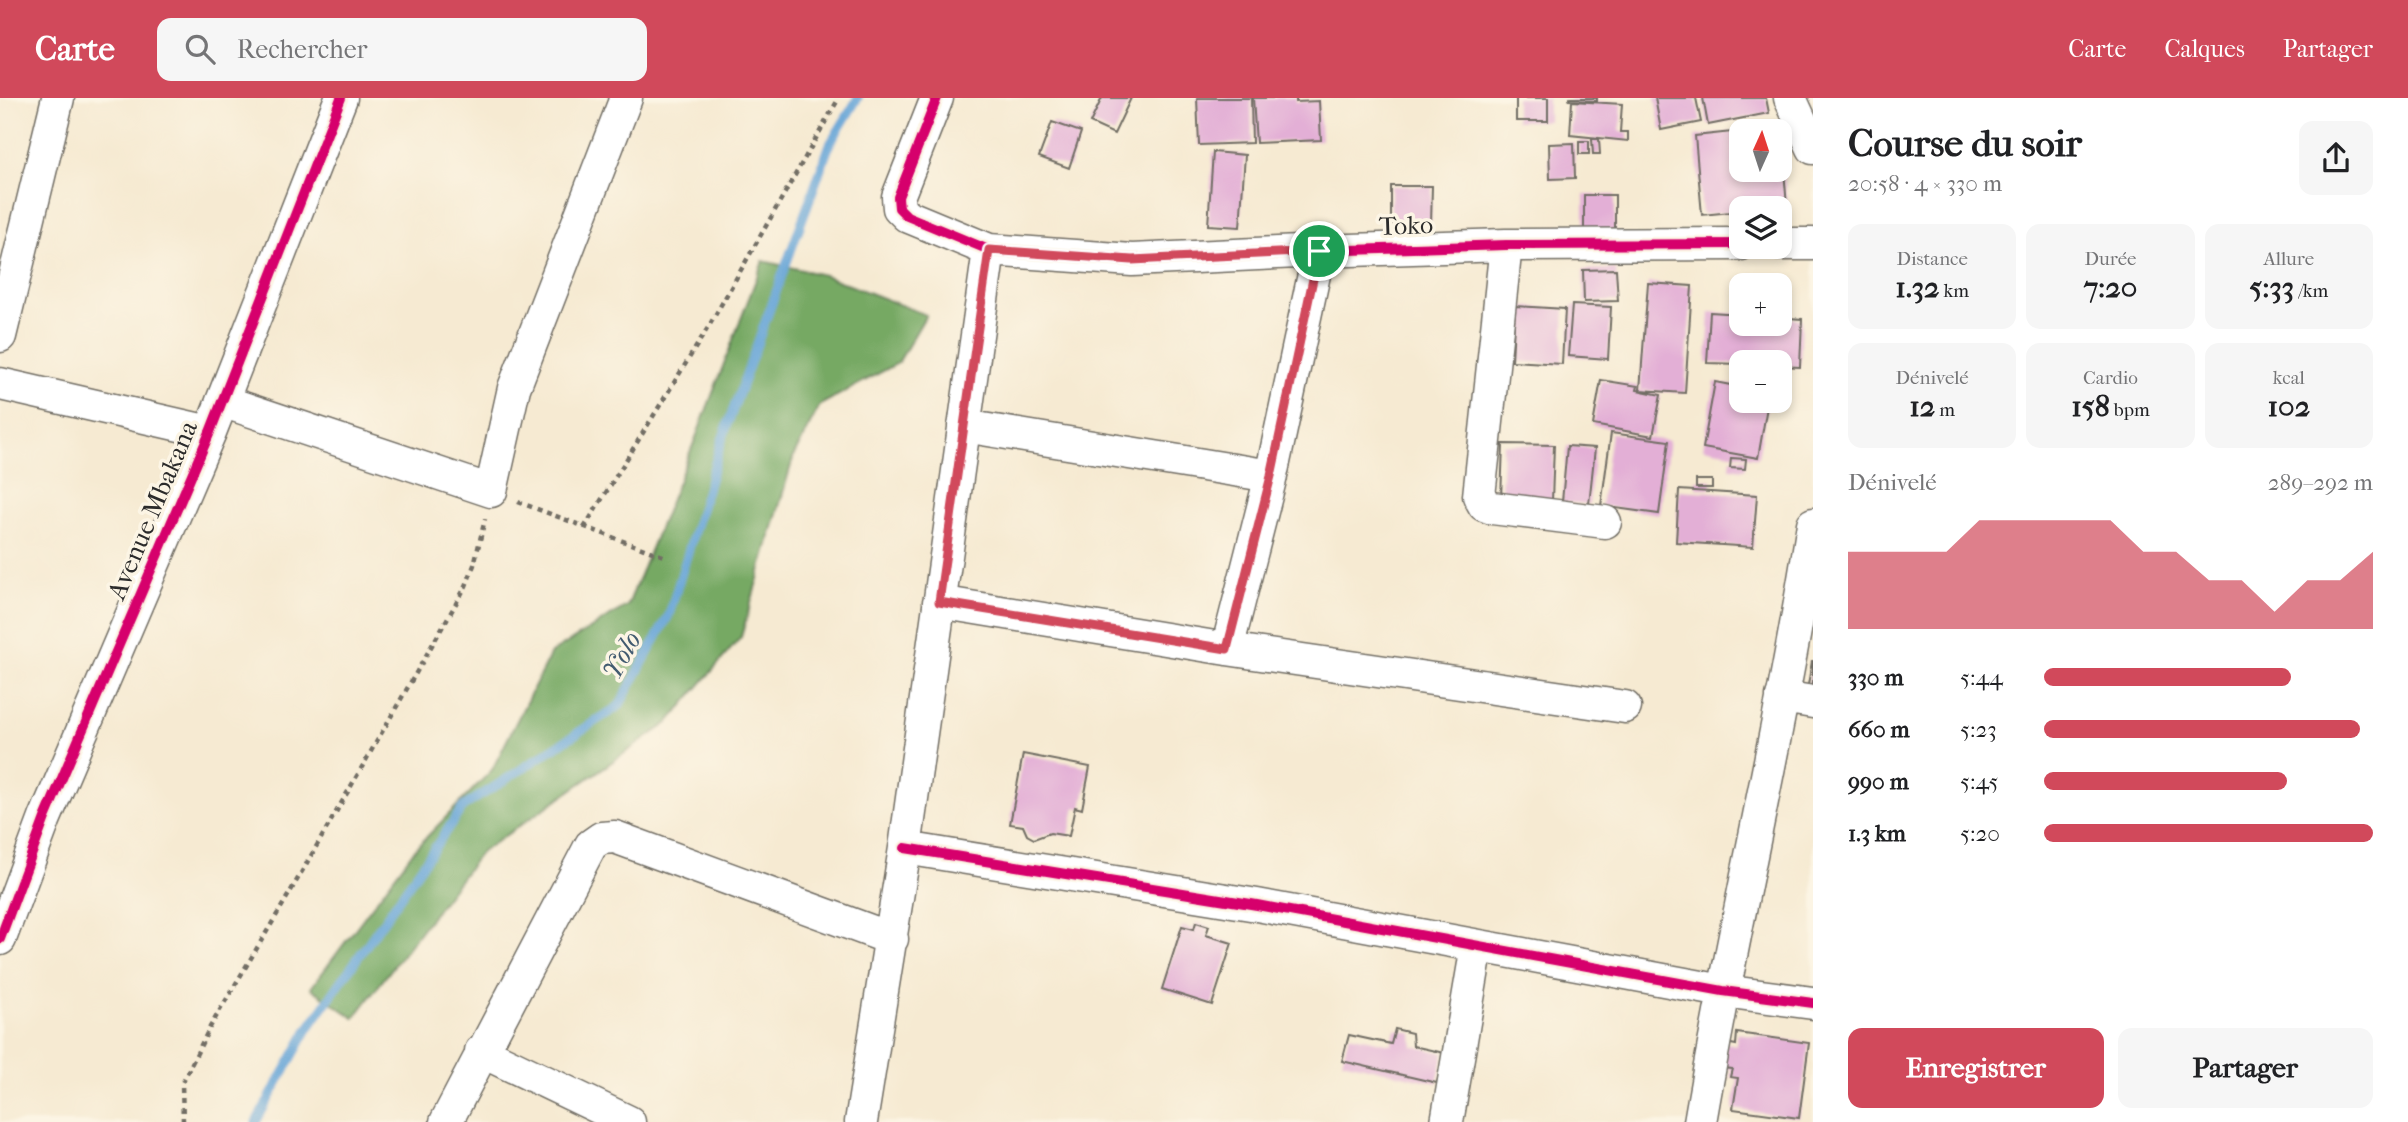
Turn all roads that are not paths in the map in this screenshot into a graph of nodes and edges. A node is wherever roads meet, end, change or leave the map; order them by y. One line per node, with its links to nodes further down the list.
1 (58, 98): 13 (street)
2 (341, 98): 15 (street, Avenue Mbakana)
3 (626, 98): 15 (street)
4 (937, 98): 11 (street, Toko)
5 (1790, 98): 6 (street)
6 (1813, 148)
7 (1813, 243): 9 (street)
8 (1729, 244): 10 (street, Toko)
9 (1792, 244)
10 (1506, 245): 12 (street, Toko); 19 (street)
11 (989, 250): 12 (street, Toko); 16 (street)
12 (1319, 251): 18 (street)
13 (0, 336)
14 (0, 384): 17 (street)
15 (222, 401): 17 (street, Avenue Mbakana)
16 (964, 426): 18 (street); 21 (street)
17 (210, 432): 28 (street, Avenue Mbakana)
18 (1271, 476): 23 (street)
19 (1605, 522)
20 (1813, 524): 22 (street)
21 (939, 602): 23 (street); 27 (street)
22 (1804, 632): 24 (street)
23 (1227, 649): 26 (street)
24 (1782, 697): 25 (street); 31 (street)
25 (1813, 702)
26 (1625, 707)
27 (905, 848): 29 (street); 30 (street)
28 (0, 939)
29 (892, 939): 33 (street); 36 (street)
30 (1476, 946): 31 (street); 37 (street)
31 (1723, 990): 32 (street); 38 (street)
32 (1813, 1003)
33 (481, 1051): 34 (street); 35 (street)
34 (446, 1122)
35 (629, 1122)
36 (861, 1122)
37 (1447, 1122)
38 (1700, 1122)

